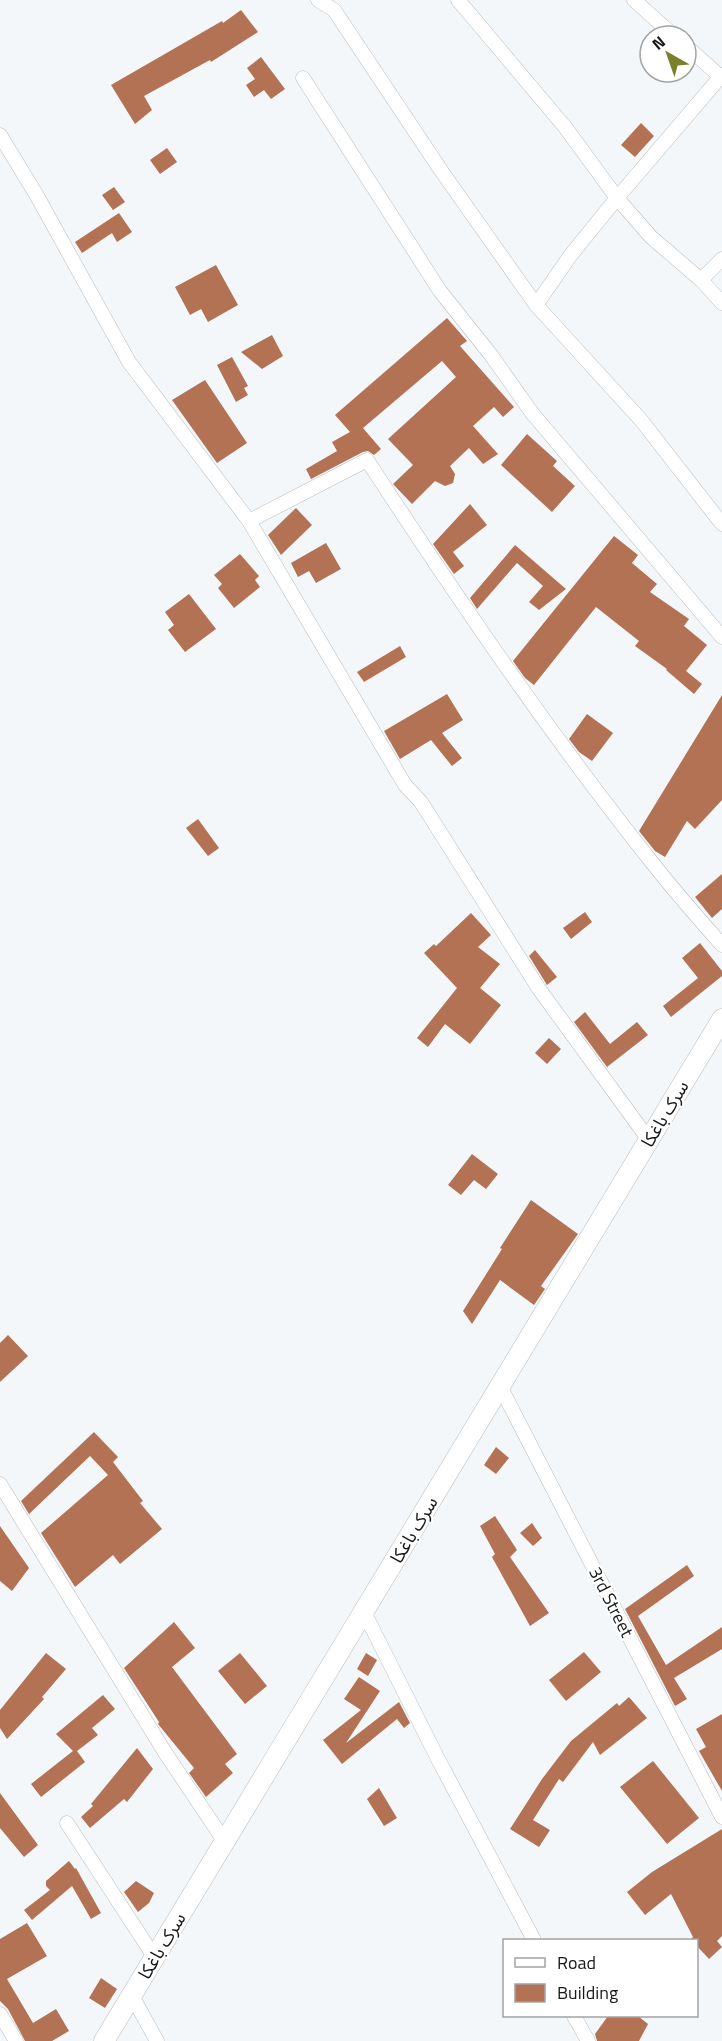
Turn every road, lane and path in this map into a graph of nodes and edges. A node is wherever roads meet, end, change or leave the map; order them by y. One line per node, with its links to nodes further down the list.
1 (318, 0): 13 (street)
2 (458, 0): 9 (street)
3 (634, 0): 4 (street)
4 (661, 24)
5 (698, 56): 6 (street)
6 (721, 76): 9 (street)
7 (303, 78): 16 (street)
8 (0, 135): 14 (street)
9 (616, 198): 11 (street); 13 (street)
10 (722, 259): 11 (street)
11 (701, 280): 12 (street)
12 (722, 303)
13 (536, 305): 15 (street)
14 (249, 521): 17 (street); 19 (street)
15 (722, 524)
16 (722, 637)
17 (722, 945)
18 (722, 1019): 19 (street, سرک باغکا)
19 (649, 1140): 20 (street, سرک باغکا)
20 (500, 1386): 22 (street, سرک باغکا); 23 (street, 3rd Street)
21 (0, 1484): 25 (street)
22 (364, 1612): 25 (street, سرک باغکا); 26 (street)
23 (722, 1816)
24 (67, 1822): 27 (street)
25 (225, 1842): 27 (street, سرک باغکا)
26 (533, 1939)
27 (154, 1958): 28 (street, سرک باغکا)
28 (132, 1996): 32 (street, سرک باغکا); 33 (street)
29 (0, 2014): 31 (street)
30 (575, 2017): 34 (street)
31 (16, 2041)
32 (104, 2041)
33 (157, 2041)
34 (588, 2041)

